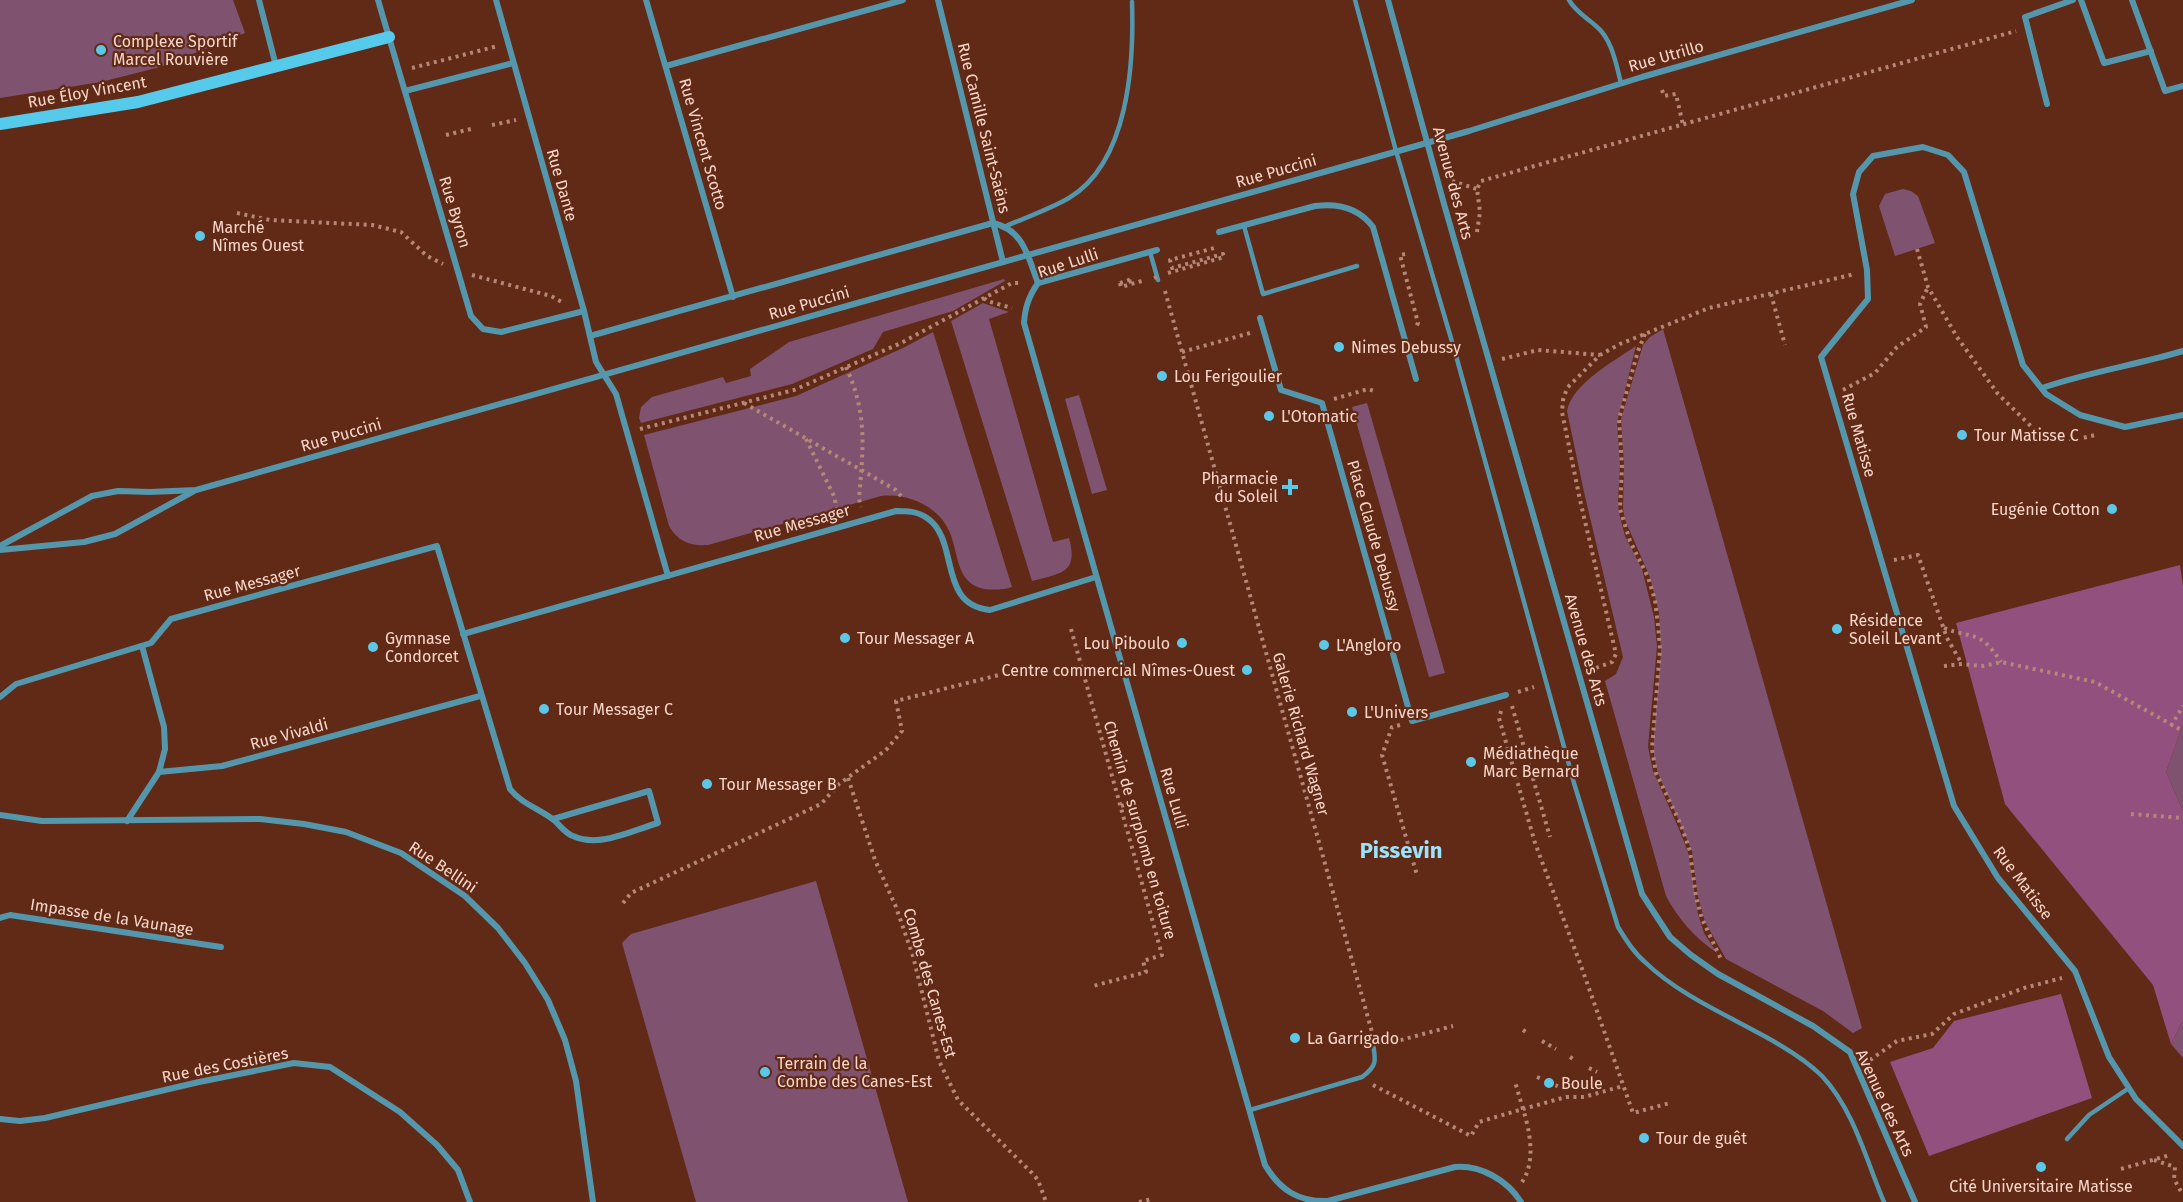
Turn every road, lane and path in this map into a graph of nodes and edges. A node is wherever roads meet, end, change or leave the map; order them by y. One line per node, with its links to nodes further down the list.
1 (259, 0): 20 (street)
2 (378, 0): 16 (street, Rue Byron)
3 (496, 0): 17 (street, Rue Dante)
4 (645, 0): 21 (street, Rue Vincent Scotto)
5 (903, 0): 21 (street)
6 (938, 0): 39 (street, Rue Camille Saint-Saëns)
7 (1355, 0): 35 (lane)
8 (1388, 0): 34 (street, Avenue des Arts)
9 (1569, 0): 23 (lane)
10 (1912, 0): 23 (street, Rue Utrillo)
11 (2073, 0): 15 (street)
12 (2081, 0): 18 (street)
13 (2132, 0): 18 (street)
14 (1132, 2): 40 (lane)
15 (2027, 27): 27 (street); 31 (path)
16 (389, 37): 20 (street, Rue Éloy Vincent); 22 (street, Rue Byron)
17 (508, 44): 19 (street, Rue Dante); 22 (path)
18 (2151, 51): 24 (street)
19 (513, 63): 26 (street); 59 (street, Rue Dante)
20 (276, 66): 29 (street, Rue Éloy Vincent)
21 (666, 66): 57 (street, Rue Vincent Scotto)
22 (399, 71): 26 (street, Rue Byron)
23 (1621, 83): 34 (street, Rue Utrillo)
24 (2183, 86)
25 (1662, 90): 31 (path)
26 (405, 91): 50 (street, Rue Byron)
27 (2047, 104)
28 (516, 120): 30 (path)
29 (0, 124)
30 (492, 125)
31 (1683, 125): 37 (path)
32 (471, 129): 33 (path)
33 (446, 135)
34 (1429, 142): 35 (street, Rue Puccini); 70 (street, Avenue des Arts)
35 (1396, 151): 47 (street, Rue Puccini, bridge); 162 (lane)
36 (1449, 180): 37 (path)
37 (1476, 189): 43 (path)
38 (237, 213): 50 (path)
39 (993, 223): 40 (street); 47 (street, Rue Camille Saint-Saëns); 57 (street)
40 (1006, 226): 52 (street)
41 (1244, 226): 42 (street); 44 (lane); 73 (street)
42 (1219, 232)
43 (1477, 232)
44 (1247, 238): 48 (lane); 51 (path)
45 (1917, 249): 54 (path)
46 (1154, 251): 51 (lane); 52 (street, Rue Lulli)
47 (1003, 262): 72 (street, Rue Puccini, bridge)
48 (1357, 266)
49 (1867, 270): 56 (path); 74 (street, Rue Matisse); 76 (street, Rue Matisse)
50 (459, 273): 61 (path); 61 (street, Rue Byron)
51 (1158, 277): 53 (path)
52 (1038, 283): 58 (path); 60 (street, Rue Lulli)
53 (1121, 283)
54 (1928, 286): 76 (path); 80 (path)
55 (1164, 289): 68 (path, Galerie Richard Wagner)
56 (1771, 294): 64 (path); 66 (path)
57 (733, 297): 65 (street)
58 (984, 298): 60 (path); 71 (path)
59 (584, 311): 61 (street, Rue Byron); 65 (street, Rue Dante)
60 (1024, 311): 91 (street, Rue Lulli)
61 (573, 314)
62 (1260, 318): 63 (street)
63 (1262, 329): 68 (path); 77 (street)
64 (1645, 334): 69 (path); 123 (path)
65 (590, 336): 72 (street, Rue Dante)
66 (1785, 345)
67 (2183, 351): 74 (street)
68 (1182, 352): 130 (path, Galerie Richard Wagner)
69 (1600, 355): 70 (path); 99 (path)
70 (1489, 361): 163 (street, Avenue des Arts)
71 (846, 367): 78 (path); 83 (path)
72 (604, 375): 81 (street, Rue Dante); 84 (street, Rue Puccini)
73 (1416, 379)
74 (2042, 388): 80 (street, Rue Matisse)
75 (1377, 392): 77 (path)
76 (1833, 396): 89 (street, Rue Matisse)
77 (1322, 402): 106 (street, Place Claude Debussy)
78 (744, 403): 81 (path); 82 (path)
79 (2183, 415): 80 (street, Rue Matisse)
80 (2125, 428)
81 (627, 433): 90 (street, Rue Dante)
82 (805, 437): 83 (path); 87 (path)
83 (861, 470): 85 (path); 86 (path)
84 (196, 490): 88 (street, Rue Puccini); 88 (street, Rue Puccini)
85 (914, 512): 86 (street, Rue Messager); 91 (street)
86 (864, 520): 87 (street, Rue Messager)
87 (841, 526): 90 (street, Rue Messager)
88 (0, 548)
89 (1882, 563): 92 (path); 143 (street, Rue Matisse)
90 (668, 576): 94 (street, Rue Messager)
91 (1096, 577): 147 (street, Rue Lulli)
92 (1943, 627): 96 (path); 97 (path)
93 (1071, 628): 111 (path, Chemin de surplomb en toiture)
94 (463, 634): 95 (street, Rue Messager); 103 (street, Rue Messager)
95 (142, 646): 104 (street, Rue Messager); 109 (street)
96 (2001, 662): 97 (path); 107 (path)
97 (1962, 664): 98 (path)
98 (1944, 666)
99 (1596, 668)
100 (1007, 673): 110 (path)
101 (1537, 687): 102 (path)
102 (1506, 695): 106 (street); 118 (path); 142 (path)
103 (480, 696): 109 (street, Rue Vivaldi); 116 (street, Rue Messager)
104 (0, 697)
105 (2183, 706): 107 (path)
106 (1412, 721): 119 (path)
107 (2171, 726): 108 (path)
108 (2183, 731)
109 (159, 772): 117 (street)
110 (848, 778): 120 (path); 159 (path, Combe des Canes-Est)
111 (1121, 806): 112 (path); 125 (path, Chemin de surplomb en toiture)
112 (1127, 809)
113 (2131, 814): 115 (path)
114 (0, 815): 117 (street, Rue Bellini)
115 (2183, 818)
116 (553, 819): 116 (street, Rue Messager)
117 (127, 821): 158 (street, Rue Bellini)
118 (1550, 837)
119 (1418, 875)
120 (622, 903)
121 (0, 918): 122 (street, Impasse de la Vaunage)
122 (221, 947)
123 (1721, 961)
124 (2062, 978): 133 (path)
125 (1093, 986)
126 (1453, 1026): 130 (path)
127 (1523, 1030): 128 (path)
128 (1529, 1034)
129 (1542, 1041): 131 (path)
130 (1375, 1045): 137 (lane)
131 (1556, 1049)
132 (1570, 1057): 134 (path)
133 (1870, 1060)
134 (1576, 1061)
135 (1589, 1068): 136 (path)
136 (1597, 1072)
137 (1362, 1077): 146 (path); 147 (lane)
138 (1537, 1077): 139 (path)
139 (1542, 1079)
140 (1515, 1083): 146 (path)
141 (1555, 1085): 144 (path)
142 (1623, 1086): 145 (path); 146 (path)
143 (2129, 1088): 149 (lane); 150 (street, Rue Matisse)
144 (1568, 1091)
145 (1670, 1103)
146 (1523, 1109): 154 (path)
147 (1250, 1110): 154 (street, Rue Lulli)
148 (0, 1119): 157 (street, Rue des Costières)
149 (2067, 1139)
150 (2183, 1146)
151 (2170, 1155): 152 (path)
152 (2154, 1160): 153 (path); 155 (path)
153 (2121, 1169)
154 (1514, 1192): 161 (street, Rue Lulli)
155 (2183, 1195)
156 (1152, 1198): 160 (path)
157 (470, 1202)
158 (593, 1202)
159 (1046, 1202)
160 (1139, 1202)
161 (1521, 1202)
162 (1884, 1202)
163 (1915, 1202)

